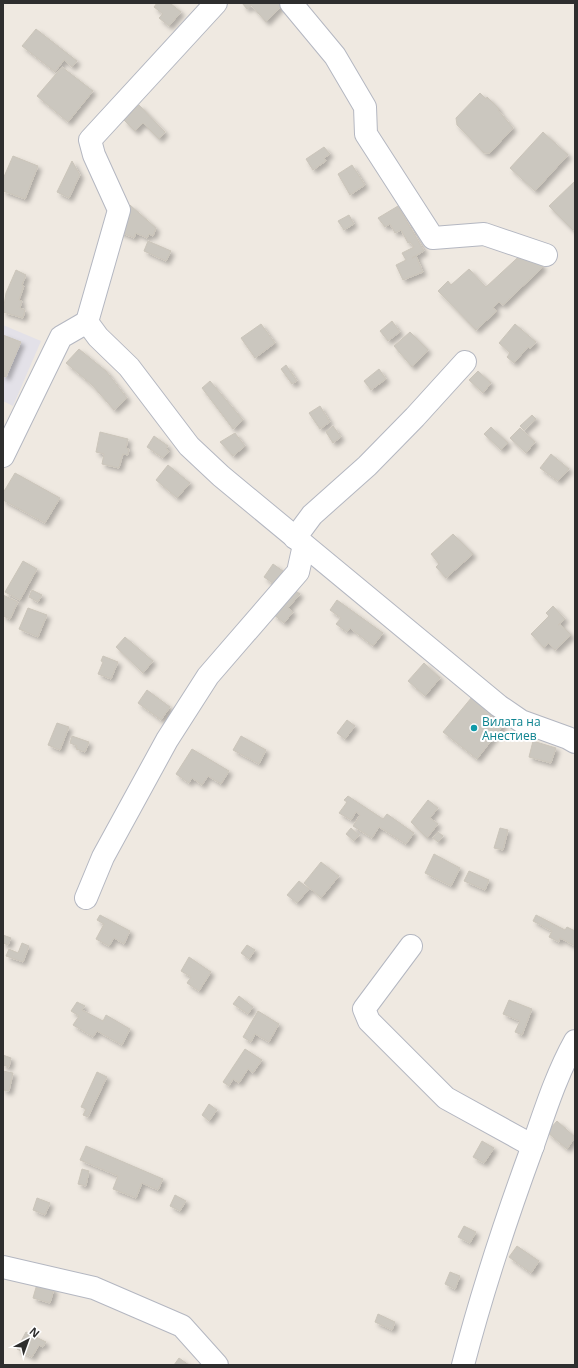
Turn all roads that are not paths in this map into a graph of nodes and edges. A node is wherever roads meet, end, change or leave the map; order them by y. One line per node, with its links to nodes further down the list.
1 (216, 3): 4 (street)
2 (291, 3): 3 (street)
3 (546, 255)
4 (87, 322): 6 (street); 7 (street)
5 (465, 362): 7 (street)
6 (3, 456)
7 (299, 541): 8 (street); 9 (street)
8 (575, 742)
9 (86, 898)
10 (412, 946): 12 (street)
11 (575, 1041): 12 (street)
12 (533, 1146): 15 (street)
13 (3, 1267): 14 (street)
14 (216, 1365)
15 (463, 1365)

